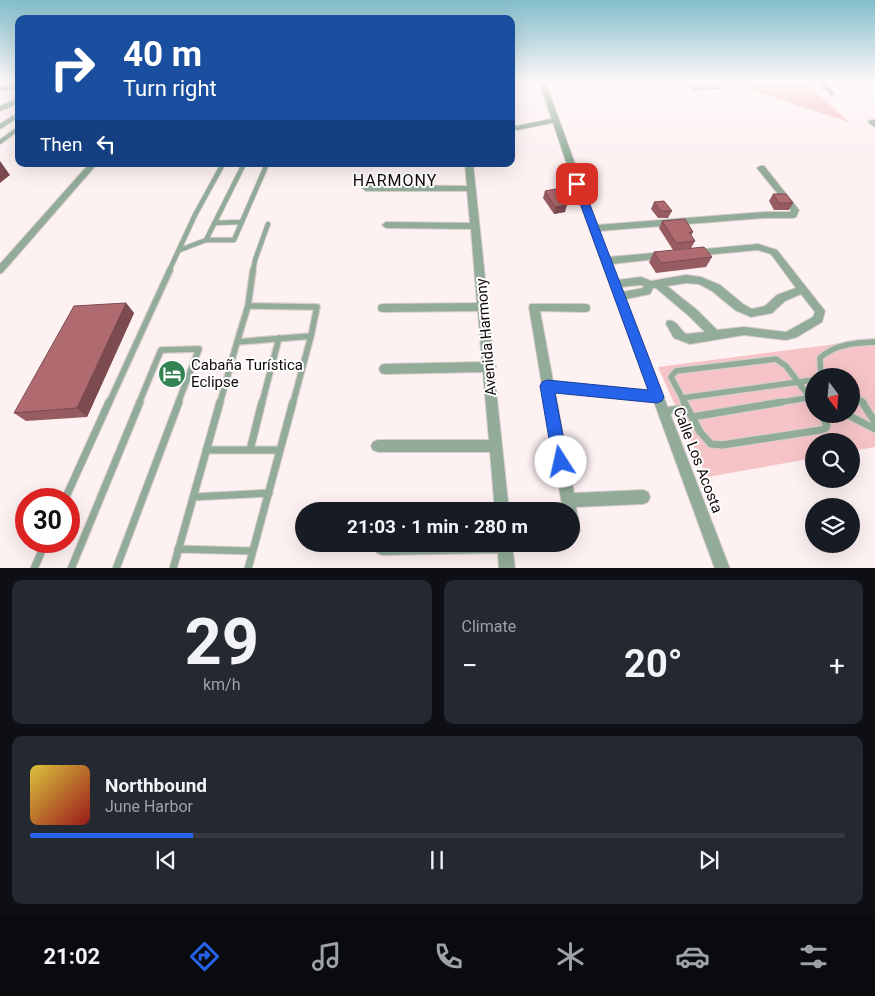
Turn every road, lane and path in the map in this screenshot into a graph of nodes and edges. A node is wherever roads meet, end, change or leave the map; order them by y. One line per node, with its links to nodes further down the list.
1 (552, 108): 3 (street, Calle Los Acosta)
2 (15, 117): 4 (street)
3 (556, 120): 5 (lane); 21 (street, Calle Los Acosta)
4 (0, 127)
5 (515, 128)
6 (15, 131): 7 (lane)
7 (0, 142)
8 (90, 167): 25 (street)
9 (221, 167): 23 (lane)
10 (242, 167): 17 (lane)
11 (266, 167): 16 (lane)
12 (469, 167): 15 (street, Avenida Harmony)
13 (761, 168): 21 (street)
14 (366, 188): 15 (street)
15 (471, 188): 20 (street, Avenida Harmony)
16 (241, 222): 17 (lane); 22 (lane)
17 (214, 223): 22 (lane)
18 (268, 224): 30 (lane)
19 (386, 226): 20 (street)
20 (475, 226): 32 (street, Avenida Harmony)
21 (594, 228): 24 (street, Calle Los Acosta)
22 (206, 240): 23 (lane)
23 (180, 250): 63 (lane)
24 (606, 261): 26 (street, Calle Los Acosta); 28 (street)
25 (0, 270)
26 (615, 284): 27 (street); 29 (street, Calle Los Acosta)
27 (654, 285): 28 (street); 29 (street); 35 (street)
28 (802, 290): 35 (street)
29 (619, 296): 47 (street, Calle Los Acosta)
30 (248, 306): 36 (lane); 38 (lane)
31 (384, 308): 32 (street)
32 (484, 308): 40 (street, Avenida Harmony)
33 (586, 308): 45 (street)
34 (671, 324): 35 (street)
35 (715, 335)
36 (311, 336): 37 (lane); 62 (lane)
37 (279, 338): 38 (lane); 61 (lane)
38 (237, 342): 60 (lane)
39 (875, 342): 41 (lane)
40 (490, 367): 42 (street); 59 (street, Avenida Harmony)
41 (821, 368)
42 (385, 369)
43 (805, 381): 44 (lane)
44 (798, 382): 46 (lane); 48 (lane); 48 (lane)
45 (547, 386): 47 (street); 68 (street)
46 (805, 390)
47 (657, 397): 52 (street, Calle Los Acosta)
48 (682, 398): 51 (lane)
49 (805, 398): 53 (lane)
50 (860, 400): 55 (lane)
51 (687, 408): 52 (lane); 53 (lane)
52 (663, 411): 80 (street, Calle Los Acosta)
53 (692, 417): 56 (lane)
54 (860, 421): 57 (lane)
55 (875, 422)
56 (827, 423)
57 (875, 429)
58 (378, 446): 59 (street)
59 (496, 446): 67 (street, Avenida Harmony)
60 (206, 450): 61 (lane); 65 (lane)
61 (250, 450): 62 (lane)
62 (280, 450): 64 (lane)
63 (70, 488)
64 (269, 493): 65 (lane); 71 (lane)
65 (193, 497): 70 (lane)
66 (643, 497): 69 (street)
67 (501, 502)
68 (568, 502)
69 (580, 505)
70 (178, 549): 71 (lane); 77 (lane)
71 (253, 551): 78 (lane)
72 (506, 552): 79 (street)
73 (41, 553): 74 (lane)
74 (34, 568)
75 (71, 568): 76 (lane)
76 (116, 568)
77 (173, 568)
78 (248, 568)
79 (507, 568)
80 (723, 568)

